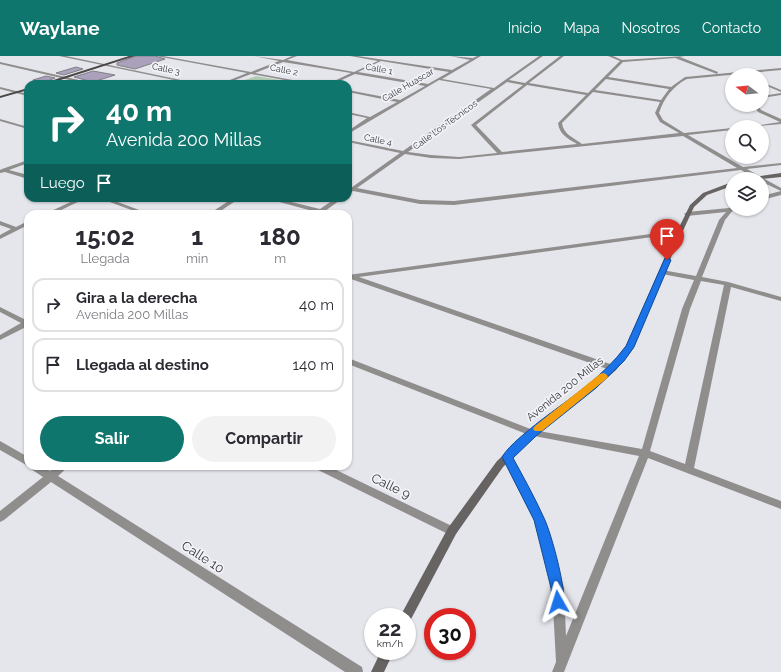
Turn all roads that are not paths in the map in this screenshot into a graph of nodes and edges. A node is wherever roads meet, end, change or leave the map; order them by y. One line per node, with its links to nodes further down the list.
1 (61, 56): 20 (street, Calle 3)
2 (133, 56): 20 (main road)
3 (158, 56): 24 (street, Calle 2)
4 (256, 56): 16 (street, Calle 1)
5 (295, 56): 16 (street)
6 (352, 56): 17 (street)
7 (390, 56): 17 (street)
8 (452, 56): 15 (street)
9 (479, 56): 15 (street, Calle Huascar)
10 (541, 56): 37 (street, Calle Los Técnicos)
11 (562, 56): 38 (street)
12 (610, 56): 18 (street)
13 (683, 56): 14 (street)
14 (675, 57): 18 (street); 26 (street)
15 (473, 59): 23 (street, Calle Huascar)
16 (284, 60): 24 (street); 25 (street, Calle 1)
17 (381, 60): 23 (street); 25 (street)
18 (622, 60): 29 (street)
19 (0, 64): 28 (street)
20 (106, 65): 28 (main road); 32 (street, Calle 3)
21 (781, 69): 22 (street)
22 (769, 70)
23 (451, 71): 36 (street, Calle Huascar)
24 (252, 72): 33 (street); 34 (street, Calle 2)
25 (354, 73): 35 (street); 39 (street, Calle 1)
26 (720, 74): 27 (street); 42 (street)
27 (725, 74)
28 (65, 78): 30 (main road); 31 (street)
29 (605, 78): 42 (street); 47 (street)
30 (58, 80)
31 (74, 80)
32 (179, 80)
33 (232, 80)
34 (292, 80)
35 (339, 80)
36 (438, 80): 39 (street, Calle Huascar); 43 (street)
37 (507, 81): 38 (street); 43 (street, Calle Los Técnicos)
38 (526, 84): 47 (street); 66 (street)
39 (428, 85): 52 (street, Calle Huascar)
40 (769, 86): 48 (street)
41 (0, 88): 45 (street)
42 (673, 88): 53 (street)
43 (495, 89): 67 (street, Calle Los Técnicos)
44 (24, 90): 45 (main road)
45 (16, 92): 49 (street); 51 (main road)
46 (352, 92): 52 (street)
47 (591, 92): 53 (street); 65 (street)
48 (781, 92): 50 (street)
49 (24, 94)
50 (769, 95)
51 (0, 97)
52 (400, 101): 56 (street, Calle Huascar)
53 (660, 101): 63 (street)
54 (761, 112): 58 (street)
55 (352, 114): 56 (street)
56 (371, 118): 61 (street, Calle Huascar)
57 (0, 120): 60 (street)
58 (781, 122): 59 (street)
59 (769, 124)
60 (24, 127)
61 (352, 130)
62 (725, 130): 63 (street, Calle 4)
63 (684, 134): 65 (street, Calle 4); 70 (street)
64 (352, 142): 67 (street, Calle 4)
65 (581, 145): 66 (street, Calle 4)
66 (500, 153): 67 (street, Calle 4)
67 (405, 154): 78 (street, Calle Los Técnicos)
68 (24, 162): 71 (street)
69 (781, 164): 70 (street)
70 (744, 169): 72 (street); 80 (street)
71 (2, 170): 74 (street)
72 (748, 172)
73 (781, 175): 75 (main road)
74 (24, 176)
75 (769, 177)
76 (769, 184): 79 (street)
77 (725, 187): 94 (main road, Avenida 200 Millas)
78 (352, 190)
79 (781, 190)
80 (352, 191)
81 (781, 193): 82 (street)
82 (769, 196)
83 (74, 202): 88 (street)
84 (113, 202): 89 (street)
85 (231, 202): 90 (street)
86 (281, 202): 91 (street)
87 (334, 202): 92 (street)
88 (57, 210)
89 (135, 210)
90 (218, 210)
91 (308, 210)
92 (322, 210)
93 (725, 210): 94 (street)
94 (687, 214): 99 (main road, Avenida 200 Millas)
95 (725, 216): 104 (street)
96 (0, 223): 98 (street)
97 (24, 225): 98 (street)
98 (17, 229): 100 (street)
99 (680, 232): 101 (main road, Avenida 200 Millas); 102 (street)
100 (0, 237)
101 (662, 272): 104 (street); 112 (main road, Avenida 200 Millas)
102 (352, 277)
103 (352, 278): 112 (street)
104 (699, 278): 105 (street); 115 (street)
105 (728, 284): 106 (street); 121 (street)
106 (781, 299)
107 (0, 309): 108 (street)
108 (24, 321)
109 (24, 325): 110 (street)
110 (0, 338)
111 (352, 363): 113 (street)
112 (613, 368): 113 (main road, Avenida 200 Millas)
113 (532, 433): 115 (street); 116 (main road, Avenida 200 Millas)
114 (0, 445): 117 (street)
115 (645, 453): 121 (street); 128 (street)
116 (508, 457): 125 (main road, Avenida 200 Millas); 128 (street)
117 (24, 460)
118 (41, 470): 122 (street, Calle 10)
119 (59, 470): 122 (street)
120 (327, 470): 125 (street, Calle 9)
121 (689, 470): 123 (street)
122 (51, 476): 124 (street); 129 (street, Calle 10)
123 (781, 505)
124 (0, 517)
125 (452, 531): 126 (main road, Avenida 200 Millas)
126 (411, 608)
127 (383, 660): 130 (main road)
128 (559, 667)
129 (357, 672)
130 (377, 672)

